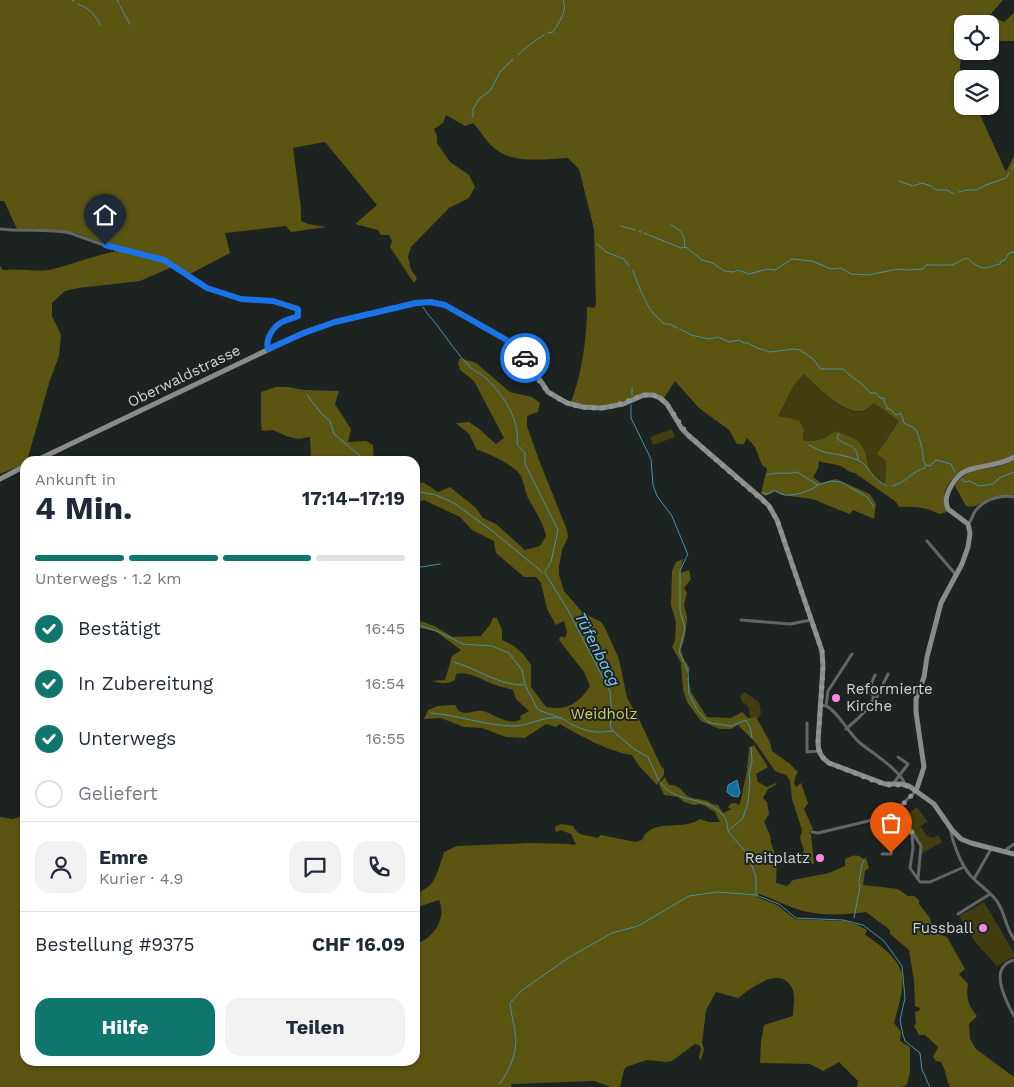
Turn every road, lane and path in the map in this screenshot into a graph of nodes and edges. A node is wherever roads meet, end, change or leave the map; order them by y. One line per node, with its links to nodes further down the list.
1 (0, 229): 2 (street)
2 (268, 349): 3 (street, Oberwaldstrasse); 12 (street, Oberwaldstrasse)
3 (46, 456)
4 (1014, 457): 8 (street)
5 (20, 469): 6 (street)
6 (0, 479)
7 (1014, 497): 8 (street)
8 (968, 524): 10 (street)
9 (927, 541): 10 (street)
10 (956, 575): 25 (street)
11 (740, 620): 12 (street)
12 (811, 620): 17 (street, Oberwaldstrasse)
13 (852, 654): 17 (street)
14 (888, 674): 16 (street)
15 (875, 675): 16 (street)
16 (872, 701): 19 (street)
17 (823, 705): 19 (street); 20 (street, Oberwaldstrasse)
18 (807, 723): 20 (street)
19 (846, 729): 22 (street)
20 (819, 751): 23 (street)
21 (898, 757): 22 (street)
22 (899, 775): 23 (street); 24 (street)
23 (893, 785): 24 (street)
24 (905, 785): 25 (street)
25 (916, 791): 26 (street); 27 (street)
26 (898, 809): 28 (street); 29 (street)
27 (952, 830): 33 (street); 37 (street)
28 (812, 832)
29 (912, 832): 30 (street); 38 (street); 38 (street)
30 (893, 839): 31 (street); 35 (street)
31 (886, 840)
32 (1014, 844): 34 (street)
33 (992, 848): 34 (street); 39 (street)
34 (1004, 851): 36 (street)
35 (882, 854)
36 (1014, 854)
37 (964, 867): 38 (street); 39 (street)
38 (918, 878)
39 (974, 879): 40 (street)
40 (990, 894): 41 (street); 42 (street)
41 (958, 914)
42 (1012, 933): 43 (street)
43 (1014, 939)
44 (1014, 960): 45 (street)
45 (1014, 1016)

